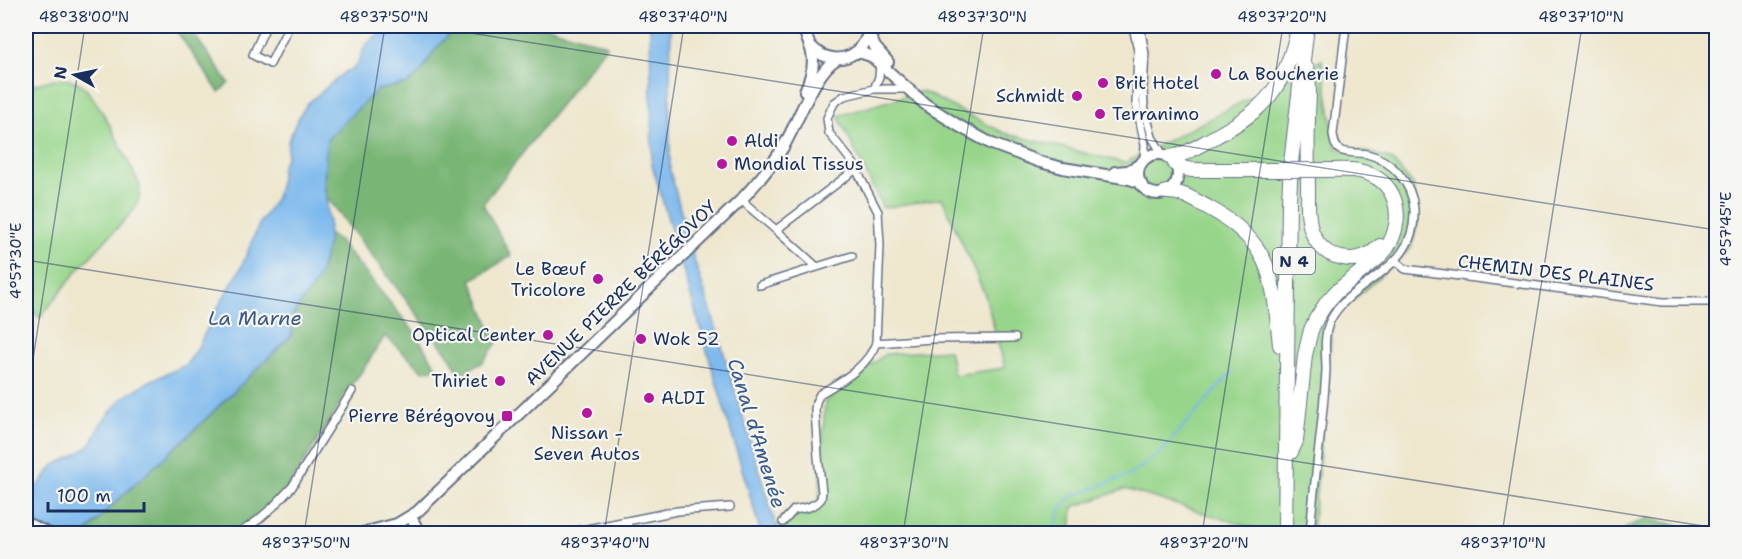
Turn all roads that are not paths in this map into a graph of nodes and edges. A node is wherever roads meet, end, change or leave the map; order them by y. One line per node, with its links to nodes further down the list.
1 (266, 26): 2 (street)
2 (289, 26)
3 (804, 26): 11 (main road)
4 (1133, 26): 19 (street)
5 (1140, 26): 18 (street)
6 (1299, 26): 18 (highway)
7 (1307, 26): 36 (highway, N 4)
8 (1313, 26): 15 (highway, N 4)
9 (1346, 26): 29 (street)
10 (868, 29): 12 (main road); 19 (main road)
11 (810, 45): 13 (main road); 21 (main road)
12 (854, 53): 13 (main road); 14 (main road)
13 (837, 59): 21 (main road)
14 (879, 63): 16 (street); 17 (main road)
15 (1306, 69): 23 (highway); 37 (highway, N 4)
16 (874, 89): 17 (street); 20 (street)
17 (908, 89): 24 (main road)
18 (1169, 159): 19 (main road); 22 (highway); 25 (main road)
19 (1142, 162): 24 (main road)
20 (856, 169): 27 (street); 34 (street)
21 (766, 170): 26 (main road, AVENUE PIERRE BÉRÉGOVOY)
22 (1276, 173): 23 (highway, bridge); 25 (highway)
23 (1325, 173): 37 (highway)
24 (1141, 183): 25 (main road)
25 (1171, 187): 36 (highway)
26 (741, 200): 27 (street); 39 (main road, AVENUE PIERRE BÉRÉGOVOY)
27 (776, 230): 30 (street)
28 (852, 256): 30 (street)
29 (1396, 261): 32 (street, CHEMIN DES PLAINES); 51 (street)
30 (817, 267): 31 (street)
31 (760, 285)
32 (1716, 302)
33 (1016, 338): 34 (street)
34 (876, 344): 41 (street)
35 (352, 391): 44 (street)
36 (1287, 398): 49 (highway, N 4)
37 (1291, 452): 50 (highway, N 4)
38 (730, 507): 40 (street)
39 (411, 517): 45 (main road, AVENUE PIERRE BÉRÉGOVOY); 46 (main road)
40 (627, 521): 47 (street); 48 (street)
41 (783, 522)
42 (26, 523): 43 (main road)
43 (50, 534)
44 (238, 534)
45 (359, 534)
46 (420, 534)
47 (562, 534)
48 (629, 534)
49 (1285, 534)
50 (1290, 534)
51 (1311, 534)

